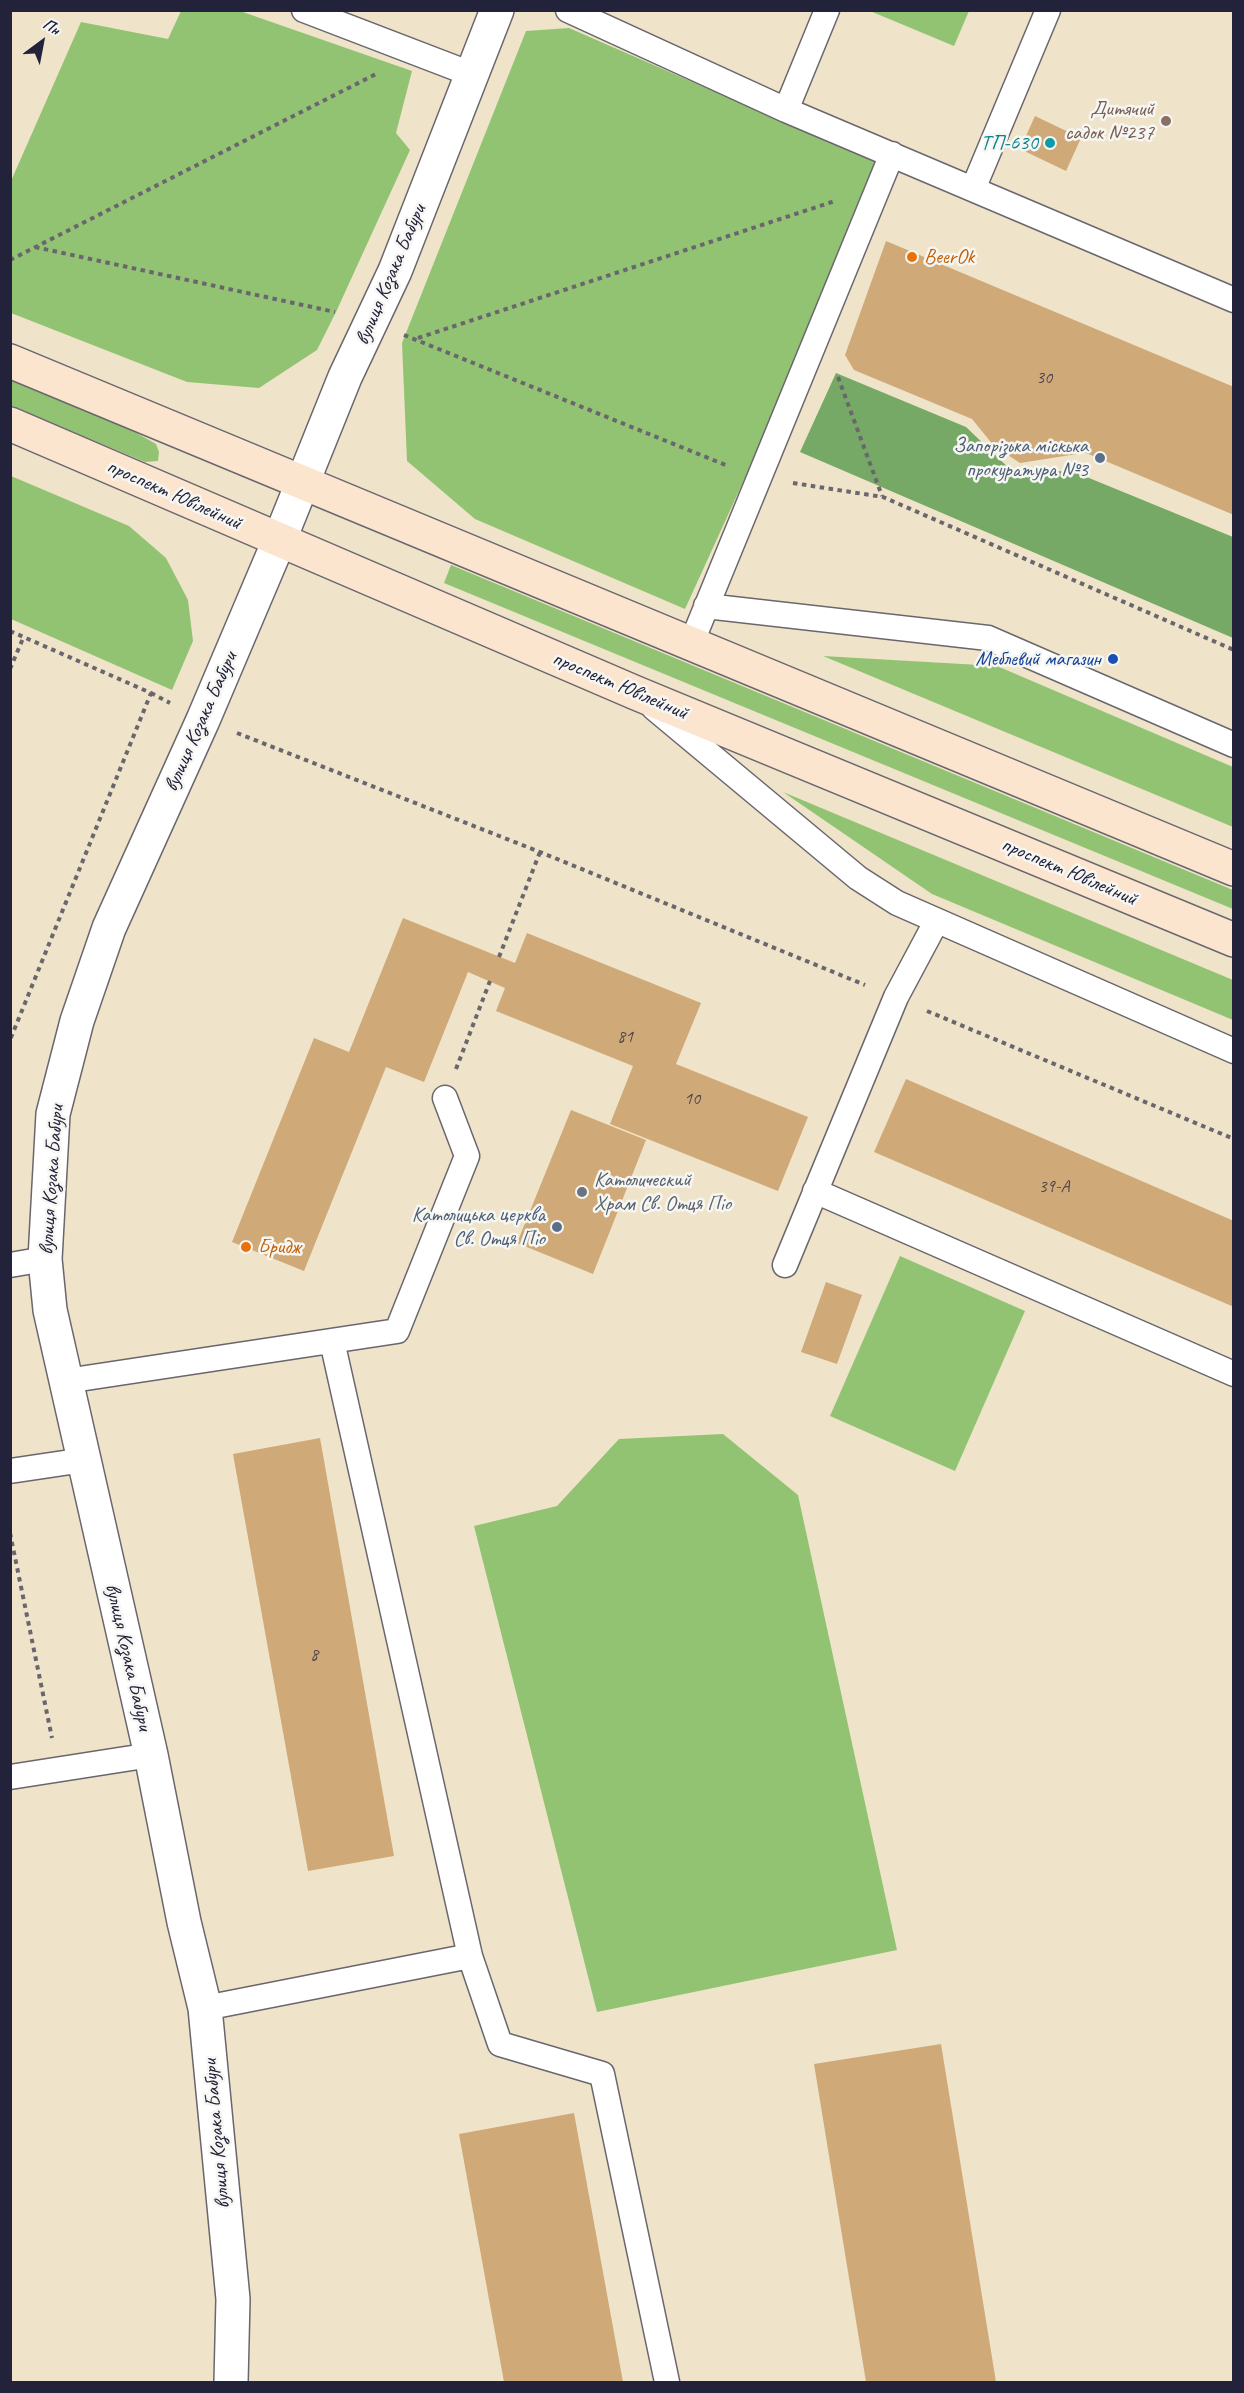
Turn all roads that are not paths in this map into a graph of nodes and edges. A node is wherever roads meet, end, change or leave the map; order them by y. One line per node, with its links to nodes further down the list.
1 (304, 10): 6 (lane)
2 (497, 10): 6 (street, вулиця Козака Бабури)
3 (568, 10): 7 (lane)
4 (827, 10): 7 (lane)
5 (1048, 10): 9 (lane)
6 (471, 74): 13 (street, вулиця Козака Бабури)
7 (786, 110): 8 (lane)
8 (892, 154): 9 (lane); 15 (lane)
9 (973, 189): 10 (lane)
10 (1233, 300)
11 (10, 361): 13 (street)
12 (10, 424): 14 (street, проспект Ювілейний)
13 (303, 483): 14 (street, вулиця Козака Бабури); 16 (street)
14 (279, 541): 17 (street, проспект Ювілейний); 25 (street, вулиця Козака Бабури)
15 (706, 606): 16 (lane); 18 (lane)
16 (691, 644): 19 (street)
17 (636, 693): 20 (lane); 21 (street, проспект Ювілейний)
18 (1233, 745)
19 (1233, 869)
20 (936, 921): 22 (lane); 24 (lane)
21 (1233, 940)
22 (1233, 1052)
23 (445, 1098): 28 (lane)
24 (815, 1191): 27 (lane); 29 (lane)
25 (45, 1259): 26 (lane); 30 (street, вулиця Козака Бабури)
26 (10, 1265)
27 (785, 1265)
28 (332, 1341): 30 (lane); 35 (lane)
29 (1233, 1374)
30 (66, 1381): 31 (street, вулиця Козака Бабури)
31 (84, 1461): 32 (lane); 33 (street, вулиця Козака Бабури)
32 (10, 1471)
33 (151, 1755): 34 (lane); 36 (street, вулиця Козака Бабури)
34 (10, 1777)
35 (470, 1956): 36 (lane); 38 (lane)
36 (205, 2008): 37 (street, вулиця Козака Бабури)
37 (231, 2382)
38 (667, 2382)

